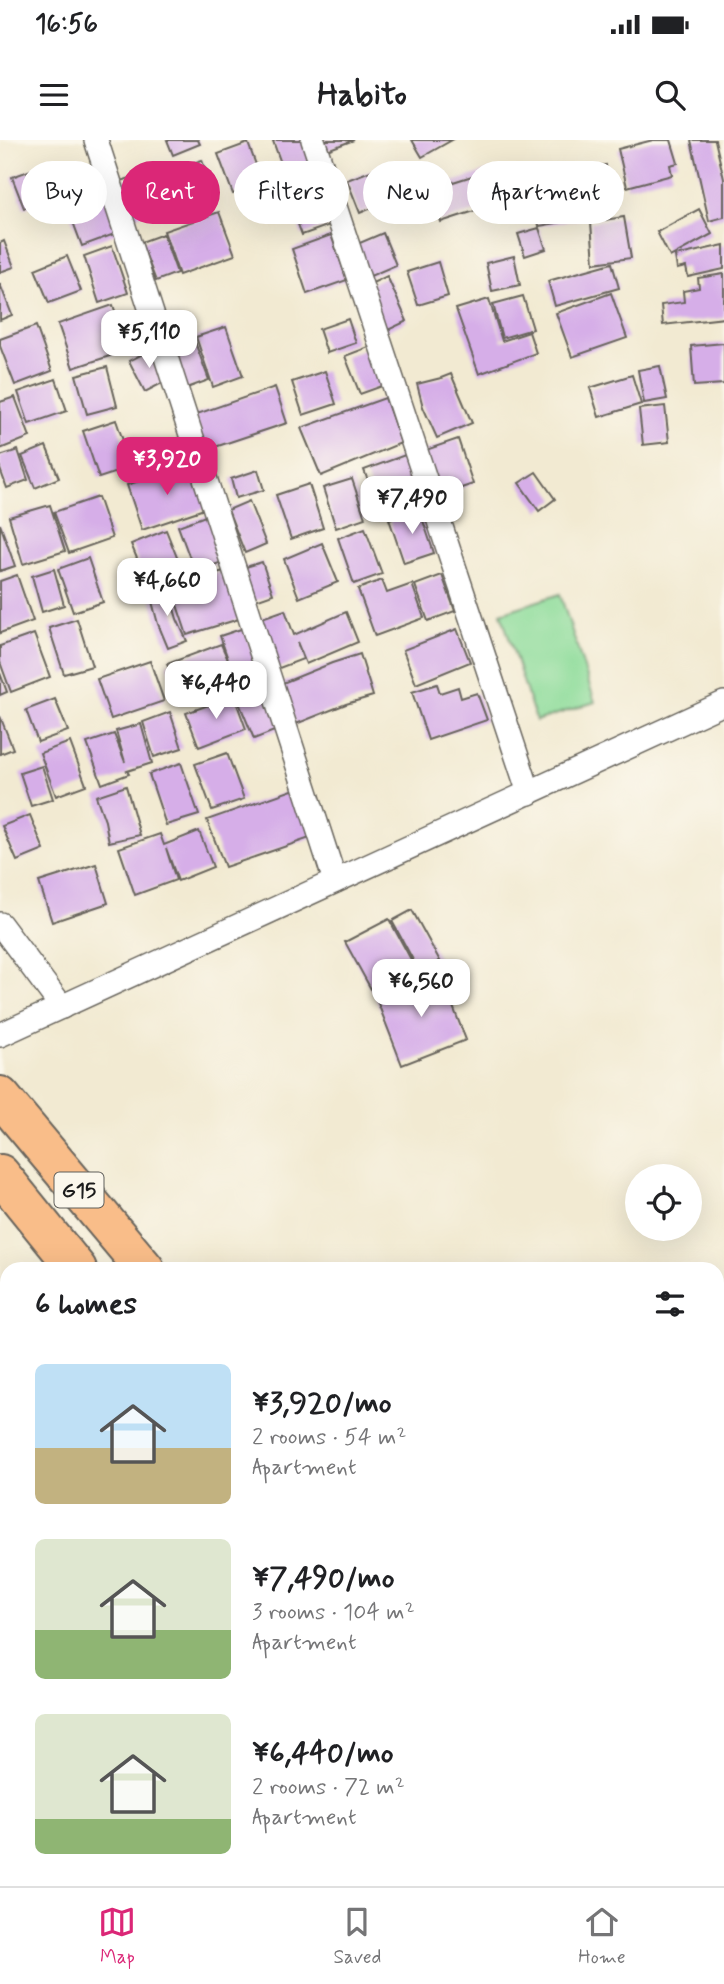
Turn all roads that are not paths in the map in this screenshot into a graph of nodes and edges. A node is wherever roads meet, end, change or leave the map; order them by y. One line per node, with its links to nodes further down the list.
1 (96, 140): 5 (street)
2 (313, 140): 4 (street)
3 (724, 704): 4 (street)
4 (529, 793): 5 (street)
5 (335, 881): 7 (street)
6 (0, 924): 7 (street)
7 (62, 1007): 8 (street)
8 (0, 1035)
9 (6, 1103): 12 (highway, G15)
10 (0, 1174): 11 (highway, G15)
11 (71, 1262)
12 (139, 1262)

